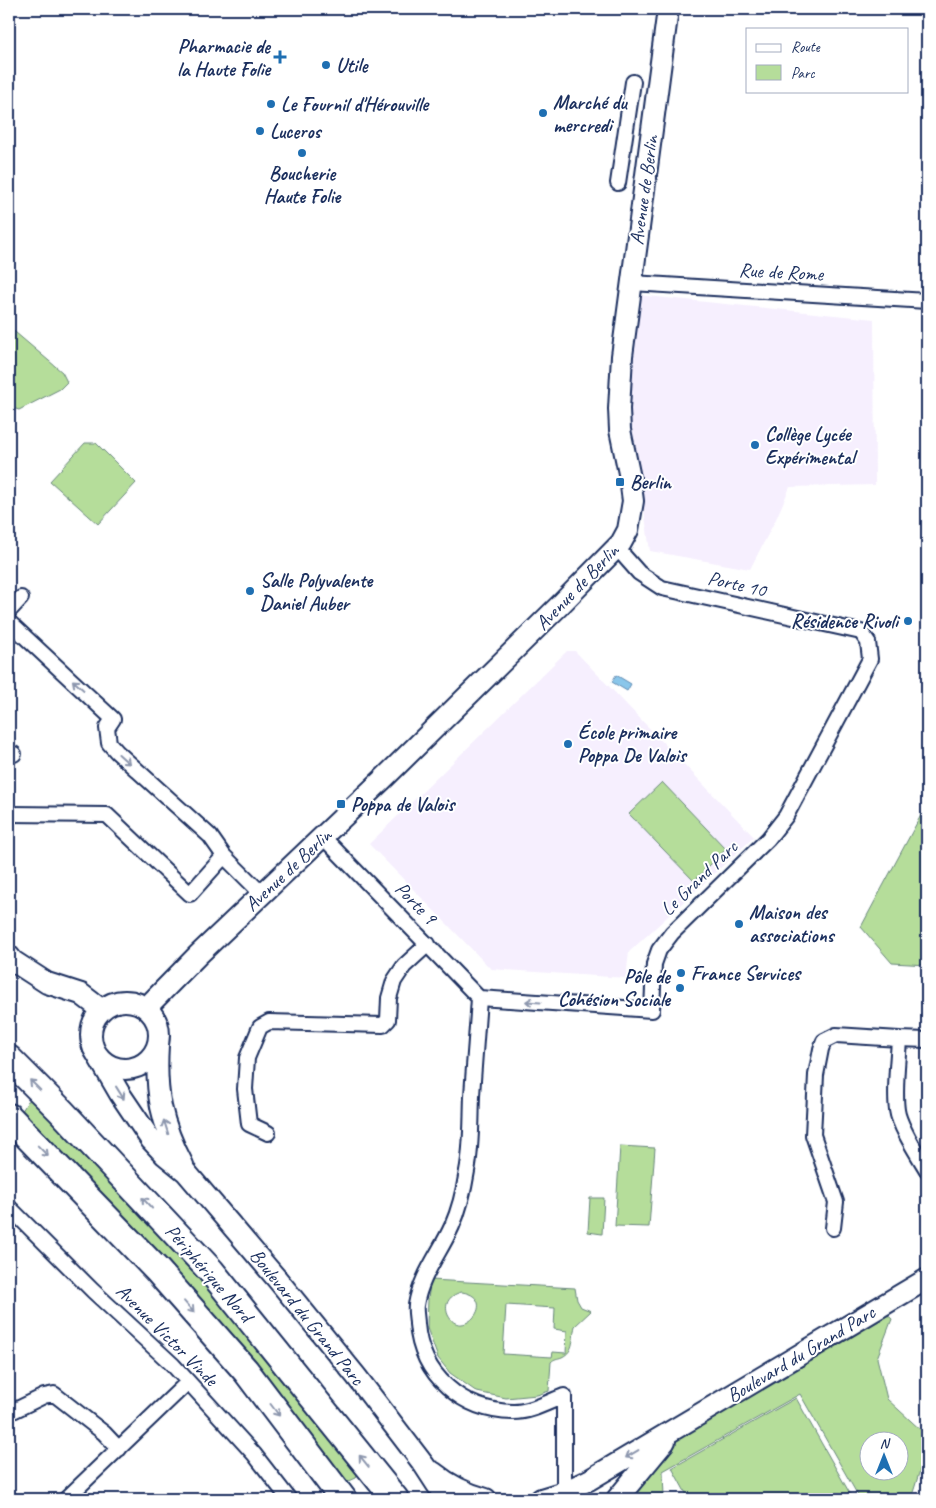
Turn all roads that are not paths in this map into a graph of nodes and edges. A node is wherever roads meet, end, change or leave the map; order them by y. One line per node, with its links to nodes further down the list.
1 (668, 9): 4 (street, Avenue de Berlin)
2 (633, 82): 3 (street)
3 (618, 183)
4 (632, 283): 5 (street, Rue de Rome); 6 (street, Avenue de Berlin)
5 (927, 301)
6 (617, 548): 10 (street, Porte 10); 12 (street, Avenue de Berlin)
7 (21, 598): 8 (street)
8 (9, 611)
9 (9, 622): 13 (street)
10 (861, 632): 17 (street, Le Grand Parc, one-way to 17)
11 (9, 814): 13 (street)
12 (323, 837): 14 (street, Avenue de Berlin); 15 (street, Porte 9)
13 (224, 856): 14 (street)
14 (262, 894): 18 (street, Avenue de Berlin)
15 (428, 944): 17 (street, Porte 9); 26 (street)
16 (9, 956): 19 (street)
17 (479, 998): 37 (street)
18 (146, 1008): 19 (street); 22 (street)
19 (102, 1010): 23 (street)
20 (899, 1039): 21 (street); 27 (street); 30 (street)
21 (927, 1040)
22 (158, 1045): 23 (street); 28 (street, Boulevard du Grand Parc, one-way to 22)
23 (95, 1051): 28 (street, Boulevard du Grand Parc, one-way to 28)
24 (9, 1059): 41 (highway, Périphérique Nord, one-way to 24)
25 (9, 1117): 40 (highway, Périphérique Nord, one-way to 40)
26 (268, 1133)
27 (927, 1170)
28 (186, 1172): 36 (street, Boulevard du Grand Parc)
29 (9, 1206): 32 (street, Avenue Victor Vinde)
30 (833, 1228)
31 (927, 1279): 34 (street, Boulevard du Grand Parc)
32 (188, 1382): 35 (street); 39 (street, Avenue Victor Vinde)
33 (9, 1413): 35 (street)
34 (674, 1429): 37 (street, Boulevard du Grand Parc, one-way to 37); 45 (street, Boulevard du Grand Parc)
35 (119, 1449): 38 (street)
36 (424, 1465): 42 (street, Boulevard du Grand Parc); 43 (street, Boulevard du Grand Parc)
37 (566, 1496): 44 (street, Boulevard du Grand Parc)
38 (66, 1499)
39 (289, 1499)
40 (343, 1499)
41 (395, 1499)
42 (448, 1499)
43 (486, 1499)
44 (541, 1499)
45 (617, 1499)

